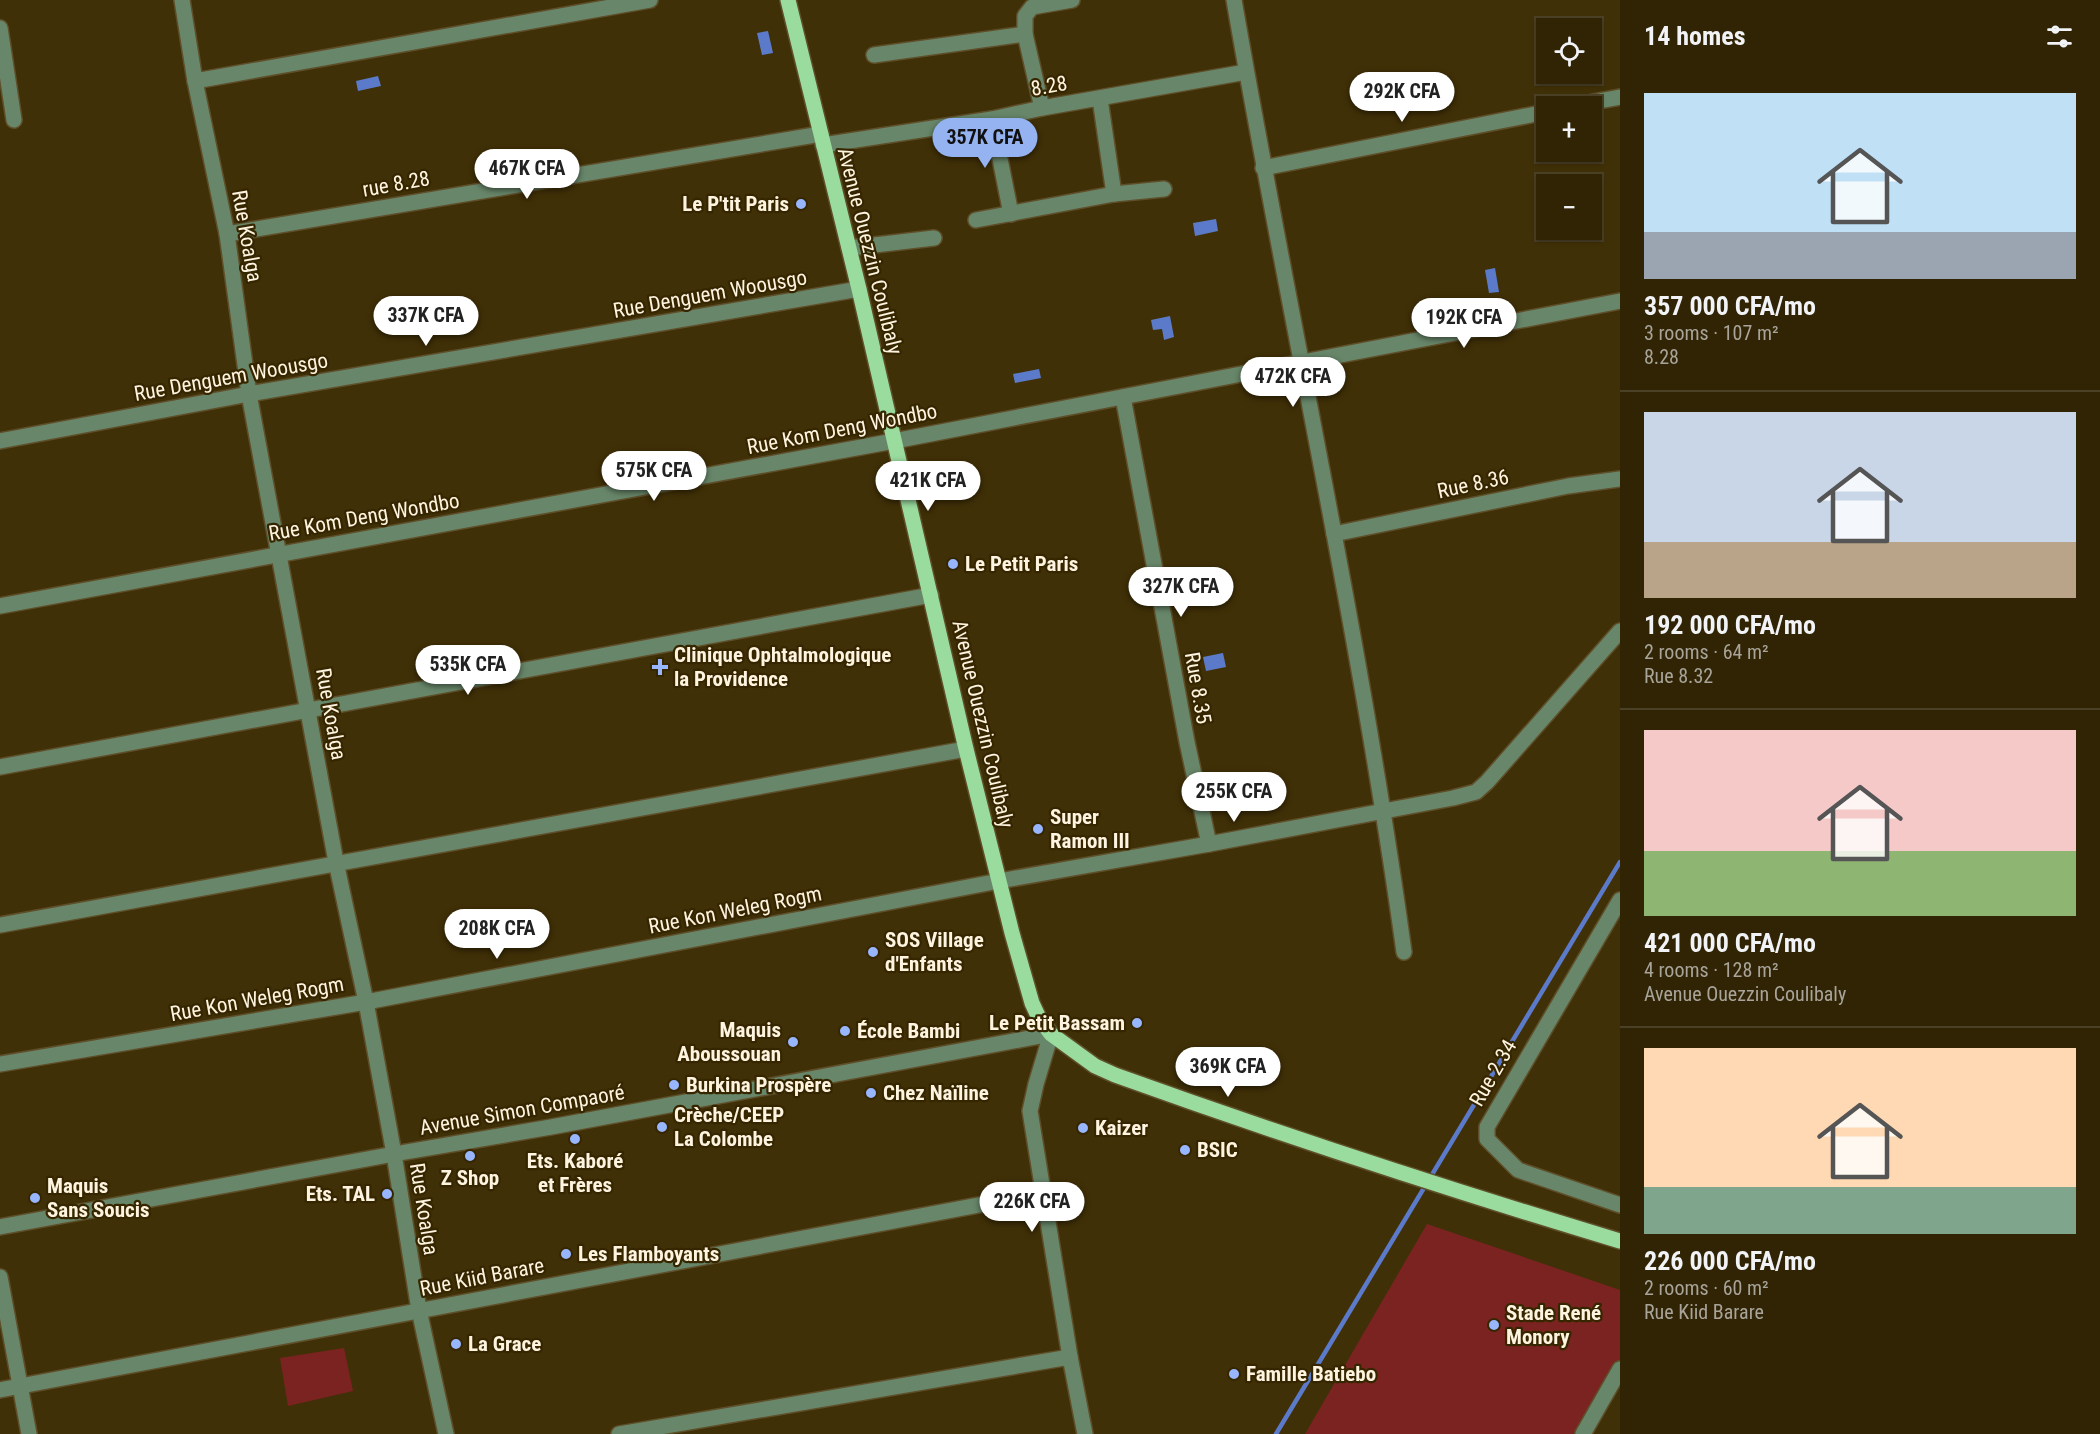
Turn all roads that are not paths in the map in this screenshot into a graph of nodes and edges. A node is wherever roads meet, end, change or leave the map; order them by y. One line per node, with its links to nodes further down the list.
1 (182, 0): 10 (street, Rue Koalga)
2 (650, 0): 10 (street)
3 (788, 0): 18 (main road, Avenue Ouezzin Coulibaly)
4 (1072, 0): 7 (street)
5 (1234, 0): 9 (street)
6 (0, 28): 17 (street)
7 (1025, 34): 8 (street); 14 (street)
8 (874, 54)
9 (1246, 72): 12 (street, 8.28); 19 (street)
10 (195, 81): 24 (street, Rue Koalga)
11 (1620, 97): 13 (street)
12 (1100, 99): 14 (street, 8.28); 21 (street)
13 (1602, 100)
14 (1042, 108): 16 (street, 8.28)
15 (1536, 114): 19 (street)
16 (992, 119): 18 (street, 8.28); 22 (street)
17 (14, 120)
18 (822, 139): 24 (street, rue 8.28); 26 (main road, Avenue Ouezzin Coulibaly)
19 (1263, 168): 29 (street)
20 (1164, 189): 21 (street)
21 (1114, 194): 22 (street)
22 (1011, 214): 23 (street)
23 (976, 220)
24 (227, 234): 30 (street, Rue Koalga)
25 (934, 238): 26 (street)
26 (849, 248): 27 (main road, Avenue Ouezzin Coulibaly)
27 (859, 289): 30 (street, Rue Denguem Woousgo); 33 (main road, Avenue Ouezzin Coulibaly)
28 (1620, 301): 29 (street, Rue Kom Deng Wondbo)
29 (1302, 364): 31 (street, Rue Kom Deng Wondbo); 35 (street)
30 (249, 394): 32 (street, Rue Denguem Woousgo); 36 (street, Rue Koalga)
31 (1123, 397): 33 (street, Rue Kom Deng Wondbo); 44 (street, Rue 8.35)
32 (0, 441)
33 (894, 441): 36 (street, Rue Kom Deng Wondbo); 37 (main road, Avenue Ouezzin Coulibaly)
34 (1620, 479): 35 (street, Rue 8.36)
35 (1334, 534): 43 (street)
36 (280, 553): 38 (street, Rue Kom Deng Wondbo); 40 (street, Rue Koalga)
37 (931, 595): 40 (street); 41 (main road, Avenue Ouezzin Coulibaly)
38 (0, 606)
39 (1620, 631): 43 (street, Rue Kon Weleg Rogm)
40 (309, 709): 42 (street); 45 (street, Rue Koalga)
41 (966, 749): 45 (street); 46 (main road, Avenue Ouezzin Coulibaly)
42 (0, 767)
43 (1382, 810): 44 (street, Rue Kon Weleg Rogm); 49 (street)
44 (1209, 844): 46 (street, Rue Kon Weleg Rogm)
45 (336, 862): 48 (street); 50 (street, Rue Koalga)
46 (999, 881): 50 (street, Rue Kon Weleg Rogm); 51 (main road, Avenue Ouezzin Coulibaly)
47 (1620, 900): 55 (street, Rue 2.34)
48 (0, 925)
49 (1404, 952)
50 (366, 1002): 52 (street, Rue Kon Weleg Rogm); 53 (street, Rue Koalga)
51 (1051, 1034): 53 (street, Avenue Simon Compaoré); 54 (street); 57 (main road, Avenue Ouezzin Coulibaly)
52 (0, 1064)
53 (394, 1154): 56 (street, Avenue Simon Compaoré); 59 (street, Rue Koalga)
54 (1042, 1193): 59 (street, Rue Kiid Barare); 60 (street)
55 (1620, 1205)
56 (0, 1227)
57 (1620, 1241)
58 (0, 1277): 62 (street)
59 (419, 1310): 62 (street, Rue Kiid Barare); 65 (street, Rue Koalga)
60 (1070, 1357): 66 (street); 67 (street)
61 (1620, 1369): 68 (street)
62 (20, 1386): 63 (street, Rue Kiid Barare); 64 (street)
63 (0, 1390)
64 (29, 1434)
65 (446, 1434)
66 (619, 1434)
67 (1085, 1434)
68 (1583, 1434)

